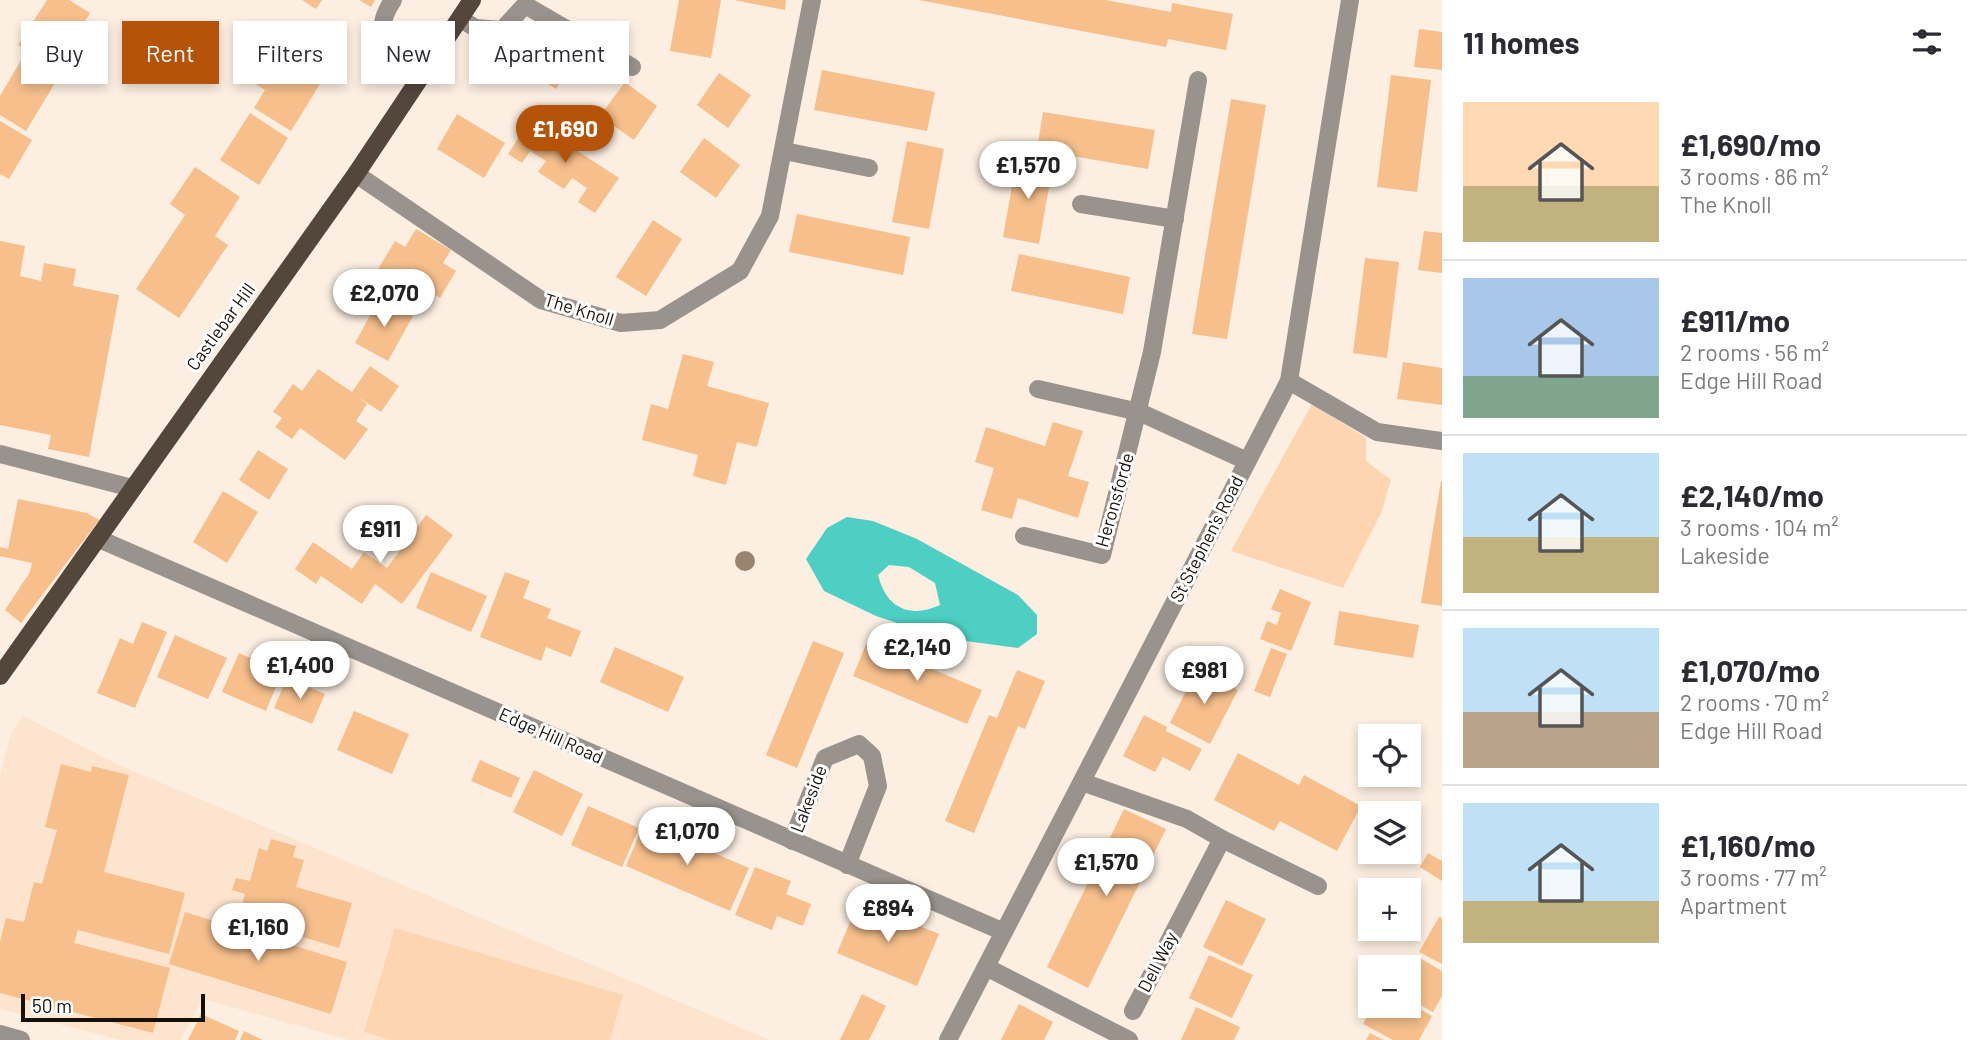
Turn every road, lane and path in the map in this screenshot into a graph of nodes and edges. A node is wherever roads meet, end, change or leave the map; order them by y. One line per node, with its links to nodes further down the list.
1 (393, 0): 6 (street)
2 (812, 0): 11 (street, The Knoll)
3 (1350, 0): 16 (street, St Stephen's Road)
4 (470, 1): 5 (main road, Castlebar Hill)
5 (460, 19): 7 (main road, Castlebar Hill); 8 (street)
6 (382, 21)
7 (455, 26)
8 (632, 67)
9 (1198, 80): 15 (street, Heronsforde)
10 (415, 84): 13 (main road, Castlebar Hill)
11 (784, 151): 12 (street); 13 (street, The Knoll)
12 (869, 168)
13 (356, 174): 22 (main road, Castlebar Hill)
14 (1081, 204): 15 (street)
15 (1175, 219): 18 (street, Heronsforde)
16 (1289, 382): 19 (street); 21 (street, St Stephen's Road)
17 (1038, 389): 18 (street)
18 (1139, 412): 21 (street); 23 (street, Heronsforde)
19 (1442, 441)
20 (0, 454): 22 (street)
21 (1247, 461): 26 (street, St Stephen's Road)
22 (132, 488): 24 (main road, Castlebar Hill)
23 (1024, 536)
24 (99, 538): 25 (main road, Castlebar Hill); 28 (street, Edge Hill Road)
25 (0, 676)
26 (1082, 782): 27 (street); 31 (street, St Stephen's Road)
27 (1222, 839): 30 (street); 33 (street, Dell Way)
28 (792, 841): 29 (street, Edge Hill Road); 29 (street, Lakeside)
29 (847, 865): 31 (street, Edge Hill Road)
30 (1318, 886)
31 (1004, 932): 32 (street, St Stephen's Road)
32 (986, 967): 36 (street, St Stephen's Road); 37 (street)
33 (1133, 1010)
34 (0, 1034): 35 (street)
35 (21, 1040)
36 (948, 1040)
37 (1129, 1040)

